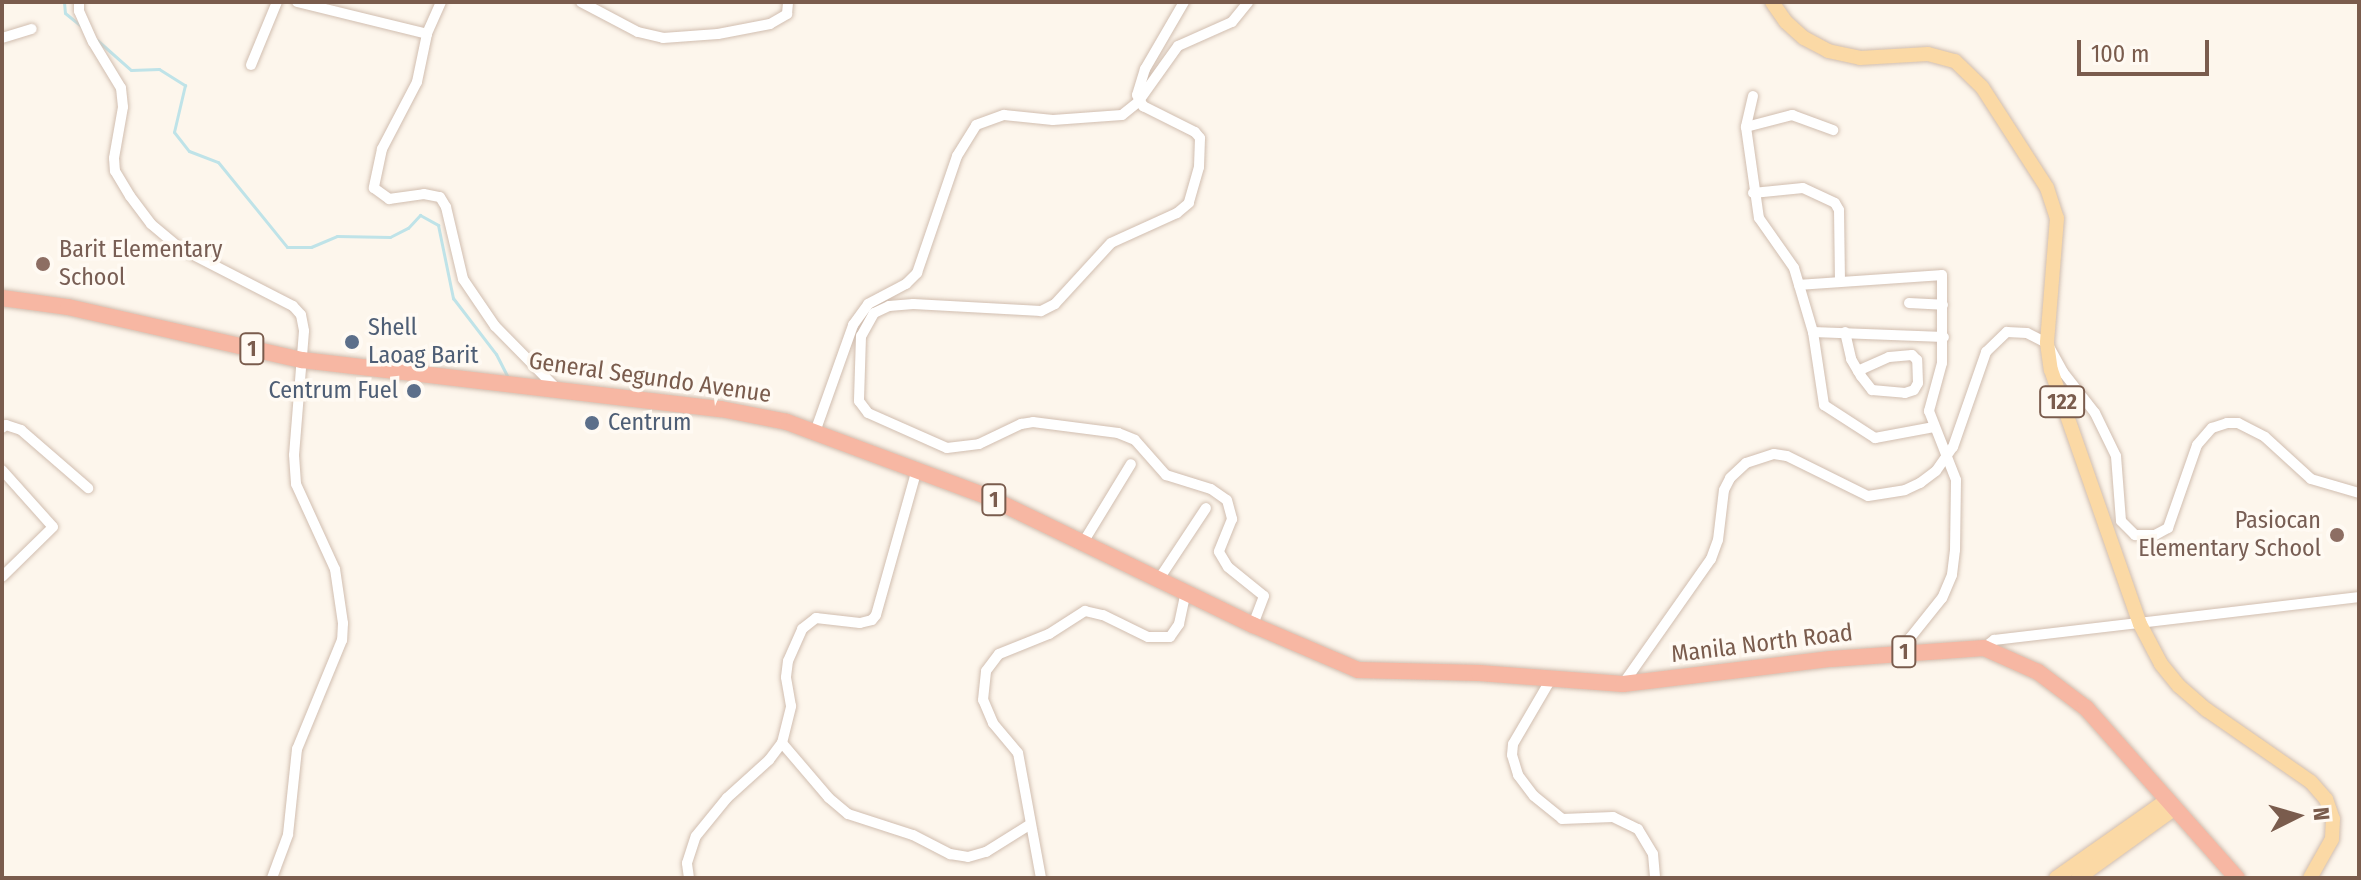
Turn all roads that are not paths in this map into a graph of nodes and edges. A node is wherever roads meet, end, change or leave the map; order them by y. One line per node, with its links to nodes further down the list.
1 (79, 2): 28 (street)
2 (277, 2): 13 (street)
3 (297, 2): 11 (street)
4 (441, 2): 11 (street)
5 (581, 2): 6 (street)
6 (788, 2)
7 (1184, 2): 15 (street)
8 (1248, 2): 15 (street)
9 (1772, 2): 27 (main road, 122)
10 (32, 29): 12 (street)
11 (427, 34): 30 (street)
12 (2, 38)
13 (251, 65)
14 (1753, 96): 16 (street)
15 (1138, 102): 33 (street); 47 (street)
16 (1746, 127): 17 (street); 18 (street)
17 (1833, 130)
18 (1753, 193): 19 (street); 20 (street)
19 (1840, 282): 20 (street); 23 (street)
20 (1799, 285): 24 (street)
21 (2, 298): 28 (highway, General Segundo Avenue / 1)
22 (1909, 303): 23 (street)
23 (1943, 305): 26 (street)
24 (1813, 332): 25 (street); 31 (street)
25 (1845, 332): 26 (street); 29 (street)
26 (1944, 337): 31 (street)
27 (2047, 343): 34 (street); 39 (street); 46 (main road, 122)
28 (302, 360): 30 (highway, General Segundo Avenue / 1); 56 (street)
29 (1858, 371): 29 (street)
30 (556, 388): 33 (highway, General Segundo Avenue / 1)
31 (1934, 427): 34 (street)
32 (2, 428): 38 (street)
33 (815, 432): 36 (highway, General Segundo Avenue / 1)
34 (1948, 455): 49 (street); 52 (street)
35 (1131, 464): 41 (street)
36 (917, 469): 41 (highway, General Segundo Avenue / 1); 53 (street)
37 (2, 470): 42 (street)
38 (88, 488)
39 (2359, 493)
40 (1206, 508): 43 (street)
41 (1084, 541): 43 (highway, General Segundo Avenue / 1)
42 (2, 577)
43 (1159, 579): 44 (highway, General Segundo Avenue / 1)
44 (1186, 591): 47 (highway, General Segundo Avenue / 1); 55 (street)
45 (2359, 597): 46 (street)
46 (2140, 624): 48 (street); 63 (main road, 122)
47 (1253, 625): 50 (highway, General Segundo Avenue / 1)
48 (1984, 648): 49 (highway, Manila North Road / 1); 54 (highway, Manila North Road / 1)
49 (1904, 652): 52 (highway, Manila North Road / 1)
50 (1438, 673): 51 (highway, Manila North Road / 1)
51 (1551, 679): 52 (highway, Manila North Road / 1); 59 (street)
52 (1623, 684)
53 (782, 743): 55 (street); 57 (street)
54 (2170, 804): 60 (main road); 61 (main road); 62 (highway, Manila North Road / 1)
55 (1029, 825): 58 (street)
56 (272, 878)
57 (689, 878)
58 (1041, 878)
59 (1655, 878)
60 (2056, 878)
61 (2078, 878)
62 (2237, 878)
63 (2310, 878)

